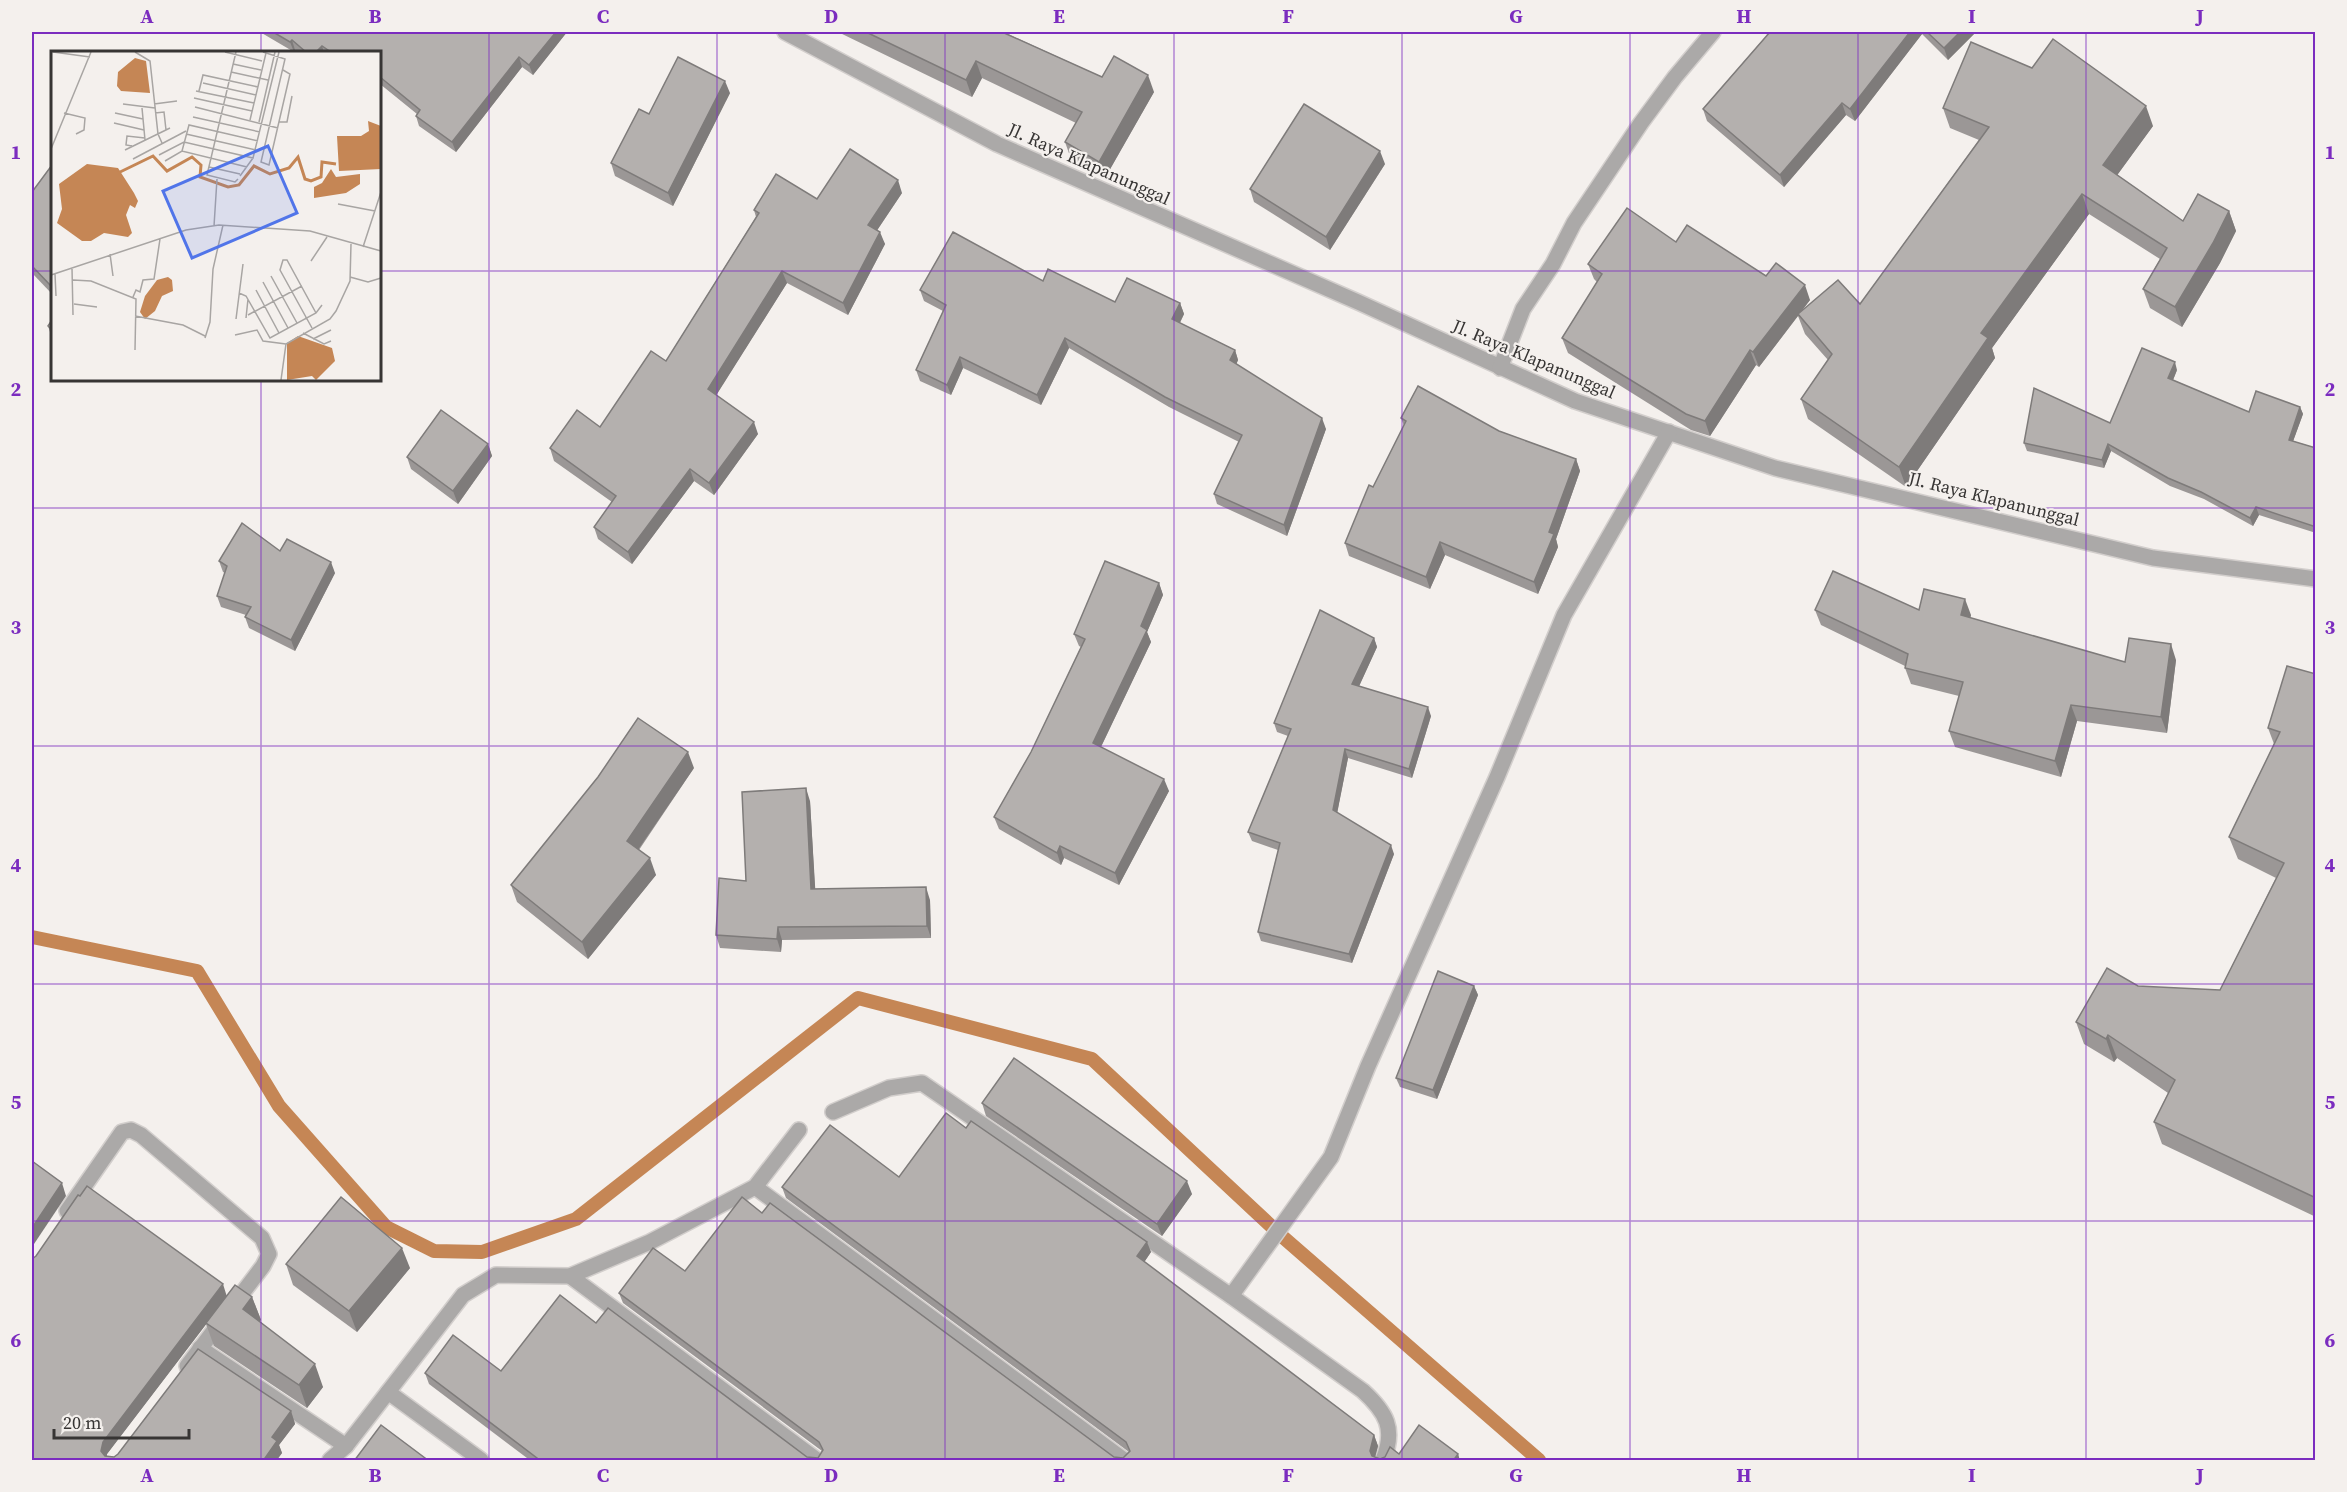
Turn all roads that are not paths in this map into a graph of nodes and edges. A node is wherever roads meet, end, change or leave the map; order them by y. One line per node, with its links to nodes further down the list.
1 (785, 32): 3 (street, Jl. Raya Klapanunggal)
2 (1713, 32): 3 (street)
3 (1500, 368): 4 (street, Jl. Raya Klapanunggal)
4 (1669, 432): 5 (street, Jl. Raya Klapanunggal); 11 (street)
5 (2316, 579)
6 (833, 1112): 11 (street)
7 (799, 1130): 8 (street)
8 (755, 1187): 10 (street); 19 (street)
9 (57, 1226): 12 (street)
10 (570, 1276): 14 (street); 18 (street)
11 (1231, 1296): 20 (street)
12 (200, 1348): 13 (street); 15 (street)
13 (179, 1376)
14 (388, 1392): 15 (street); 17 (street)
15 (346, 1446): 16 (street)
16 (330, 1461)
17 (481, 1461)
18 (817, 1461)
19 (1124, 1461)
20 (1383, 1461)

